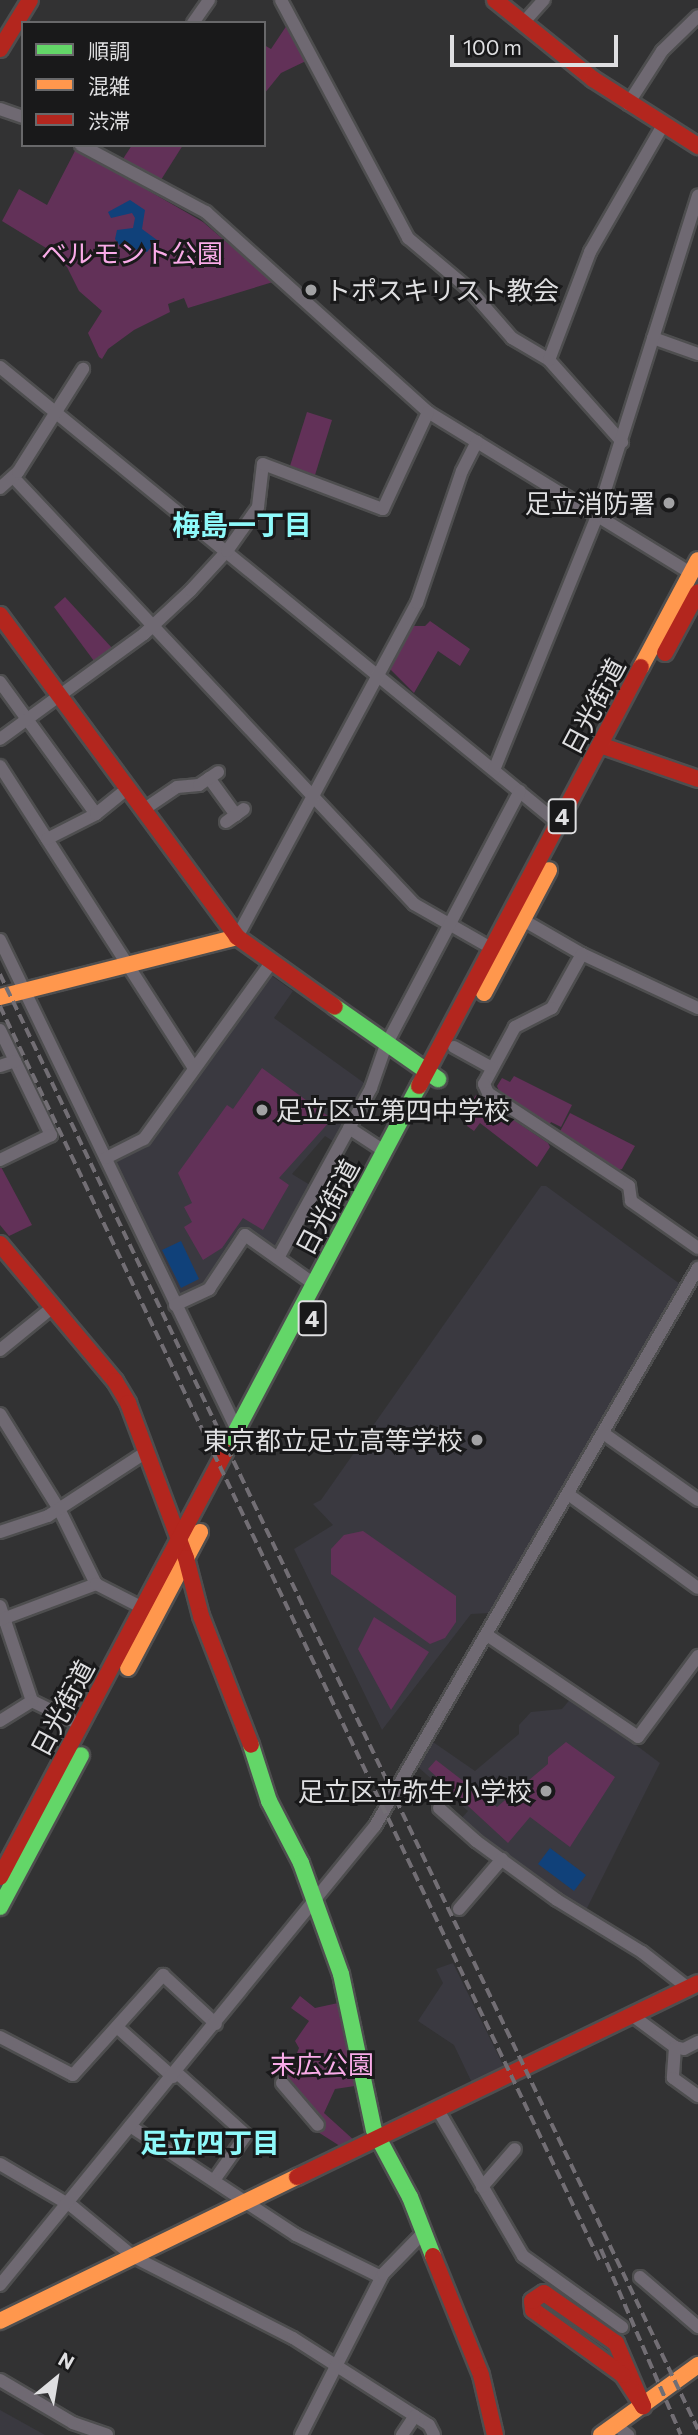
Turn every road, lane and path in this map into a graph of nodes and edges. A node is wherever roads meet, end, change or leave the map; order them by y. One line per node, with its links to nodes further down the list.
1 (30, 0): 9 (main road)
2 (209, 0): 7 (street)
3 (281, 0): 19 (street)
4 (495, 0): 8 (main road)
5 (544, 0): 8 (street)
6 (698, 16): 10 (street)
7 (194, 21)
8 (523, 23): 10 (main road)
9 (0, 50)
10 (628, 104): 13 (main road)
11 (0, 109): 12 (street)
12 (21, 116)
13 (662, 127): 14 (main road); 19 (street)
14 (698, 146)
15 (87, 147): 22 (street)
16 (698, 196): 17 (street)
17 (653, 338): 18 (street); 25 (street)
18 (698, 354)
19 (549, 360): 25 (street)
20 (0, 367): 23 (street)
21 (83, 369): 23 (street)
22 (428, 412): 24 (street); 29 (street)
23 (55, 413): 26 (street); 29 (street)
24 (477, 442): 28 (street); 34 (street)
25 (622, 442): 28 (street)
26 (14, 478): 27 (street); 33 (street)
27 (0, 488)
28 (597, 516): 30 (street); 41 (street)
29 (227, 551): 33 (street); 34 (street)
30 (694, 567): 39 (main road, 日光街道 / 4)
31 (698, 592): 39 (main road, 日光街道 / 4)
32 (0, 615): 36 (main road)
33 (153, 626): 36 (street); 45 (street)
34 (378, 675): 41 (street); 45 (street)
35 (0, 682): 37 (street)
36 (60, 696): 37 (street); 43 (main road)
37 (27, 719): 38 (street); 47 (street)
38 (0, 739)
39 (607, 747): 42 (main road); 49 (main road, 日光街道 / 4); 51 (main road, 日光街道 / 4)
40 (0, 766): 50 (street)
41 (494, 770): 44 (street)
42 (698, 779)
43 (127, 789): 46 (main road); 47 (street)
44 (520, 791): 49 (street); 52 (street)
45 (313, 797): 52 (street); 53 (street)
46 (143, 810): 48 (street); 53 (main road)
47 (96, 814): 50 (street)
48 (235, 816)
49 (558, 823): 55 (main road, 日光街道 / 4)
50 (47, 839): 58 (street)
51 (523, 920): 56 (street); 64 (main road, 日光街道 / 4)
52 (449, 926): 55 (street); 63 (street)
53 (237, 937): 57 (main road); 58 (main road)
54 (0, 940): 59 (street)
55 (491, 948): 69 (main road, 日光街道 / 4)
56 (582, 954): 61 (street); 68 (street)
57 (271, 963): 63 (main road); 67 (street)
58 (128, 967): 59 (main road); 67 (street)
59 (25, 992): 60 (main road); 72 (street)
60 (0, 997)
61 (698, 1008)
62 (0, 1030): 65 (street)
63 (386, 1045): 69 (main road); 70 (street)
64 (454, 1047): 68 (street); 69 (main road, 日光街道 / 4)
65 (15, 1061): 66 (street); 73 (street)
66 (0, 1066)
67 (193, 1067): 72 (street)
68 (492, 1068): 75 (street)
69 (432, 1075): 71 (main road, 日光街道 / 4); 91 (main road, 日光街道 / 4)
70 (349, 1128): 71 (street); 76 (street)
71 (384, 1151): 78 (main road, 日光街道 / 4)
72 (106, 1158): 79 (street)
73 (0, 1160)
74 (0, 1244): 80 (main road)
75 (698, 1248)
76 (278, 1258): 78 (street); 79 (street)
77 (698, 1268): 84 (street)
78 (314, 1284): 83 (main road, 日光街道 / 4)
79 (175, 1305): 83 (street)
80 (53, 1307): 81 (street); 85 (main road)
81 (0, 1350)
82 (0, 1414): 88 (street)
83 (237, 1430): 90 (main road, 日光街道 / 4)
84 (603, 1433): 86 (street); 87 (street)
85 (146, 1452): 88 (street); 90 (main road)
86 (568, 1494): 93 (street); 96 (street)
87 (698, 1500)
88 (59, 1508): 89 (street); 92 (street)
89 (0, 1532)
90 (179, 1539): 91 (main road); 94 (main road, 日光街道 / 4)
91 (186, 1558): 104 (main road); 105 (main road, 日光街道 / 4)
92 (96, 1584): 94 (street); 95 (street)
93 (698, 1588)
94 (144, 1608): 100 (main road, 日光街道 / 4)
95 (1, 1615): 98 (street)
96 (487, 1635): 97 (street); 104 (street)
97 (698, 1656)
98 (32, 1701): 99 (street); 100 (street)
99 (0, 1721)
100 (81, 1725): 103 (main road, 日光街道 / 4)
101 (439, 1808): 102 (street)
102 (502, 1859): 106 (street); 107 (street)
103 (0, 1877)
104 (315, 1899): 109 (street); 120 (main road)
105 (0, 1907)
106 (459, 1909)
107 (693, 1986): 108 (main road)
108 (634, 2016): 113 (street); 117 (main road)
109 (216, 2024): 110 (street); 114 (street)
110 (117, 2027): 111 (street); 114 (street)
111 (0, 2037)
112 (698, 2042): 113 (street)
113 (675, 2047): 116 (street)
114 (175, 2075): 119 (street); 123 (street)
115 (282, 2083): 118 (street)
116 (698, 2096)
117 (438, 2110): 120 (main road); 124 (street)
118 (318, 2125)
119 (130, 2126): 123 (street); 126 (street)
120 (379, 2139): 125 (main road); 127 (main road)
121 (515, 2149): 124 (street)
122 (0, 2164): 126 (street)
123 (215, 2179): 125 (street)
124 (482, 2187): 133 (street)
125 (247, 2202): 128 (main road); 129 (street)
126 (66, 2203): 128 (street); 131 (street)
127 (424, 2232): 129 (street); 145 (main road)
128 (134, 2256): 132 (main road); 135 (street)
129 (381, 2277): 135 (street)
130 (640, 2277): 134 (street)
131 (0, 2285)
132 (0, 2321)
133 (622, 2328)
134 (698, 2328)
135 (336, 2365): 139 (street); 142 (street)
136 (697, 2369): 138 (main road)
137 (0, 2380): 141 (street)
138 (643, 2406): 138 (main road); 140 (main road)
139 (415, 2416): 143 (street); 144 (street)
140 (622, 2430): 146 (main road)
141 (107, 2435)
142 (301, 2435)
143 (402, 2435)
144 (434, 2435)
145 (495, 2435)
146 (601, 2435)

